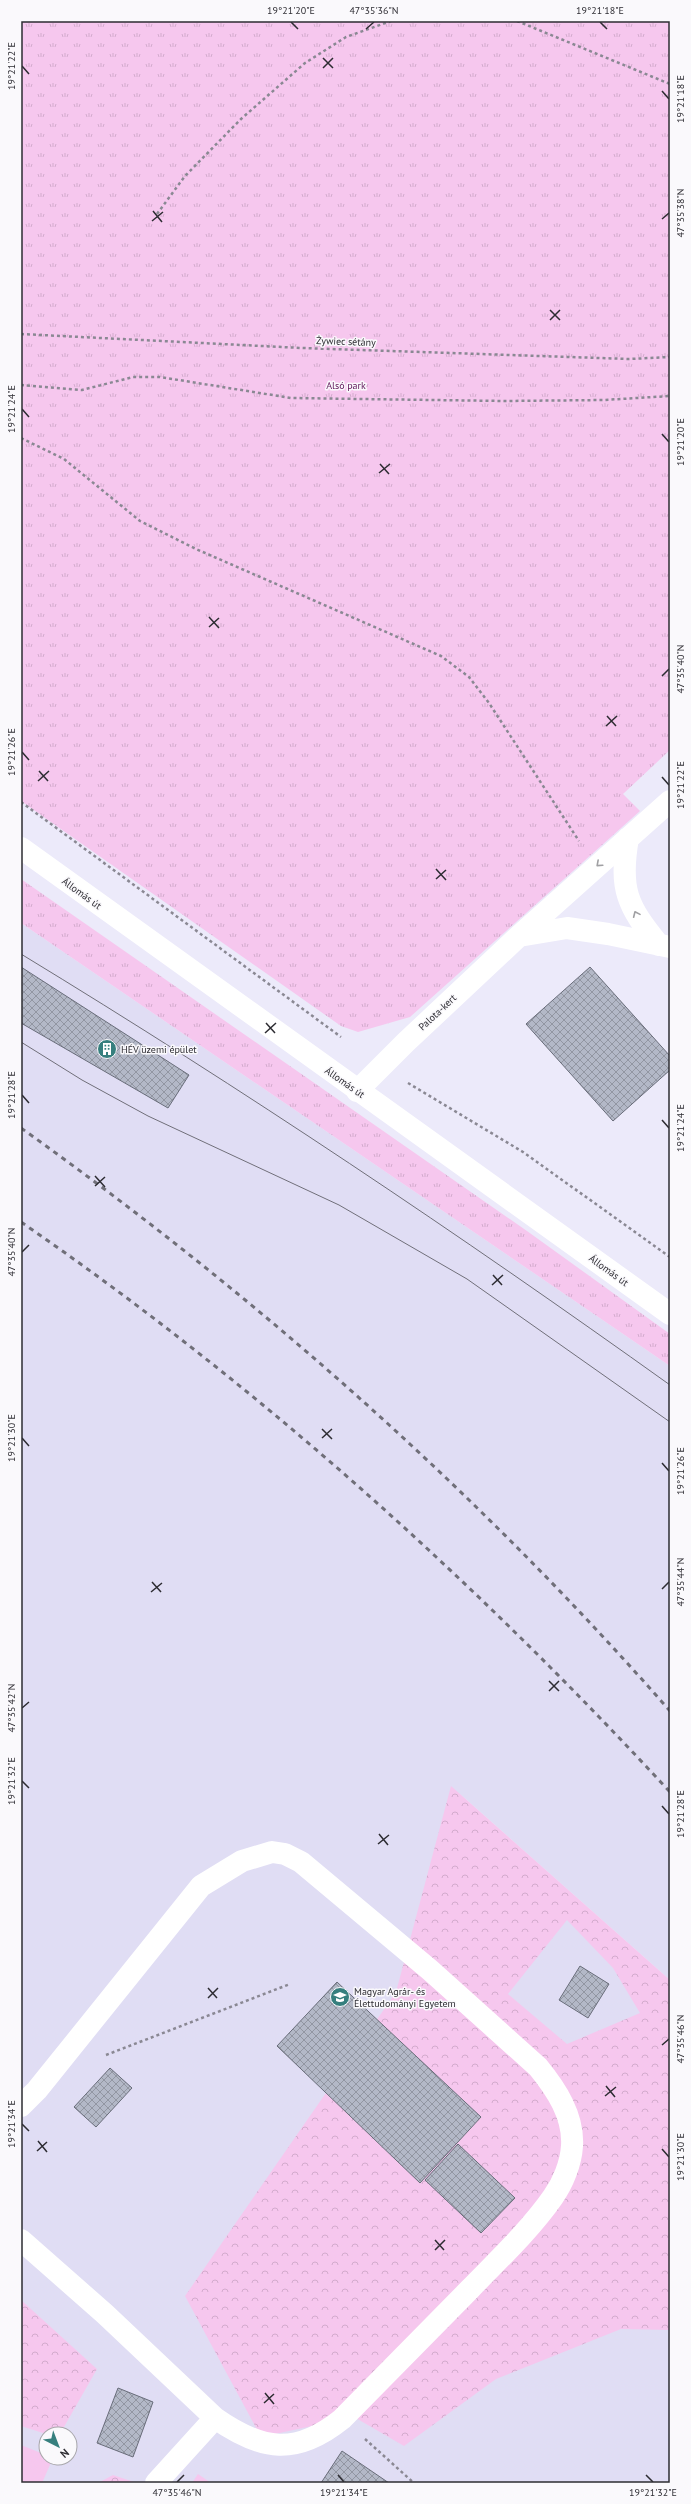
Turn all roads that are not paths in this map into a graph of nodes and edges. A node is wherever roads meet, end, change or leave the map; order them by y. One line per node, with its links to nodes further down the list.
1 (670, 801): 2 (main road, Palota-kert)
2 (628, 838): 4 (main road, Palota-kert, one-way to 4); 5 (main road, one-way to 2)
3 (21, 848): 6 (main road, Állomás út)
4 (519, 936): 5 (main road); 6 (main road, Palota-kert)
5 (664, 946)
6 (358, 1091): 7 (main road, Állomás út)
7 (670, 1314)
8 (21, 2106): 10 (main road)
9 (21, 2240): 10 (main road)
10 (215, 2418): 11 (main road)
11 (156, 2483)

